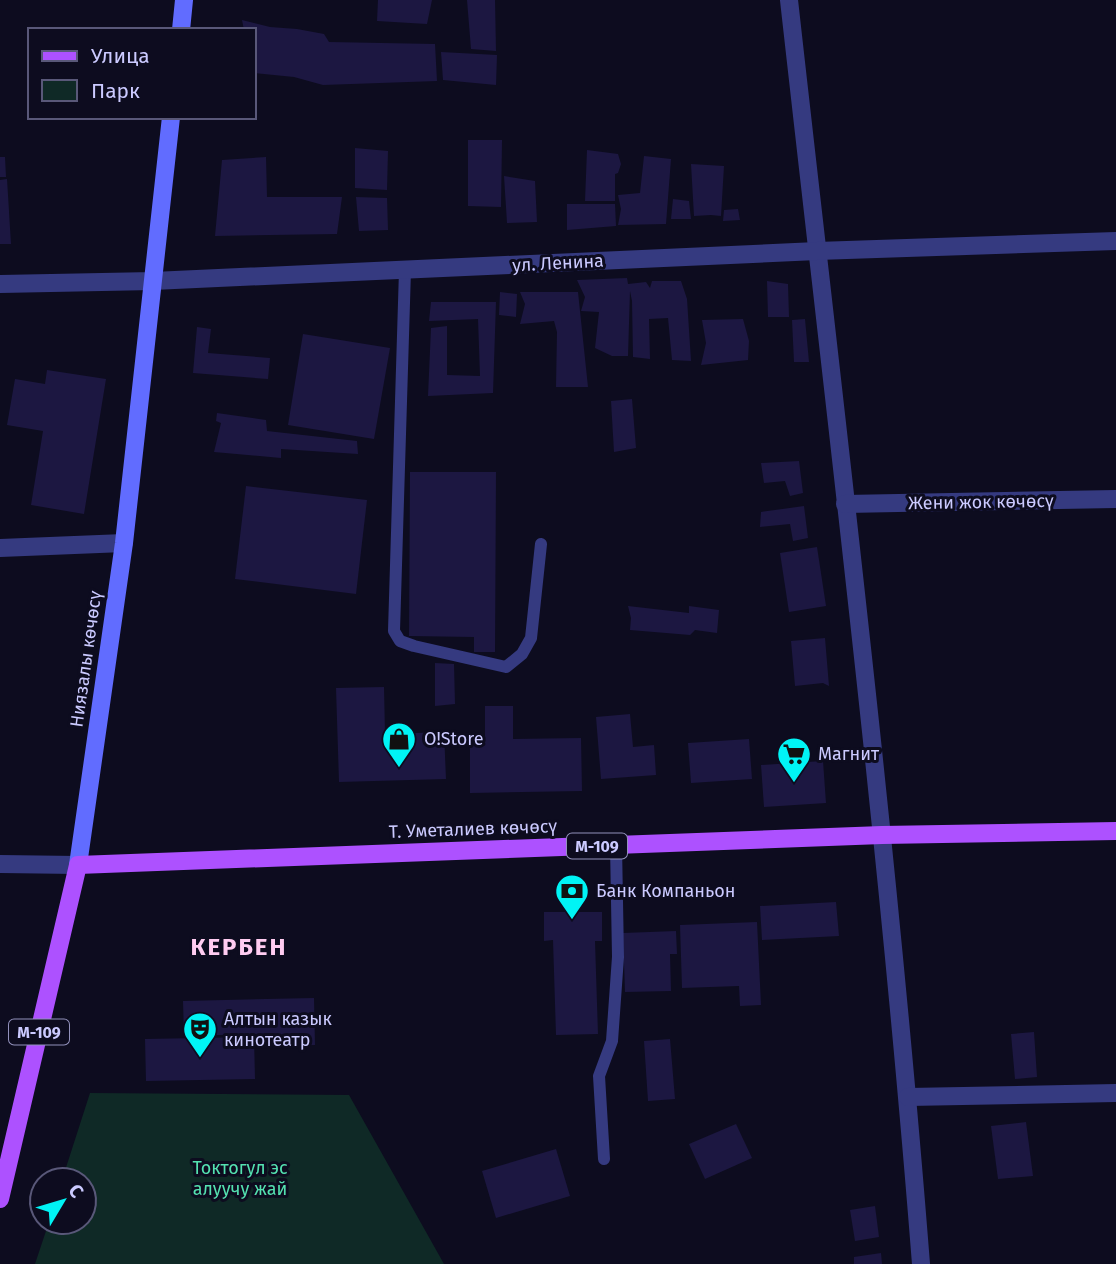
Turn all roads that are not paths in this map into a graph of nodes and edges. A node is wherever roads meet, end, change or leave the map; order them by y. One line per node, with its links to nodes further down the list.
1 (184, 0): 3 (street)
2 (789, 0): 6 (street)
3 (181, 28)
4 (171, 119): 8 (street, Ниязалы көчөсү)
5 (1116, 241): 6 (street, ул. Ленина)
6 (817, 251): 7 (street, ул. Ленина); 11 (street)
7 (405, 270): 8 (street, ул. Ленина); 13 (lane)
8 (153, 281): 9 (street, ул. Ленина); 12 (street, Ниязалы көчөсү)
9 (0, 284)
10 (1116, 499): 11 (street, Жени жок көчөсү)
11 (845, 504): 16 (street)
12 (124, 543): 14 (street); 19 (street, Ниязалы көчөсү)
13 (541, 544)
14 (0, 548)
15 (1116, 831): 16 (main road, Т. Уметалиев көчөсү / М-109)
16 (882, 835): 17 (main road, Т. Уметалиев көчөсү / М-109); 21 (street)
17 (616, 845): 19 (main road, Т. Уметалиев көчөсү / М-109); 22 (lane)
18 (0, 864): 19 (street, Т. Уметалиев көчөсү)
19 (78, 865): 23 (main road, Ниязалы көчөсү / М-109)
20 (1116, 1093): 21 (street)
21 (908, 1097): 24 (street)
22 (604, 1159)
23 (0, 1199)
24 (921, 1264)

